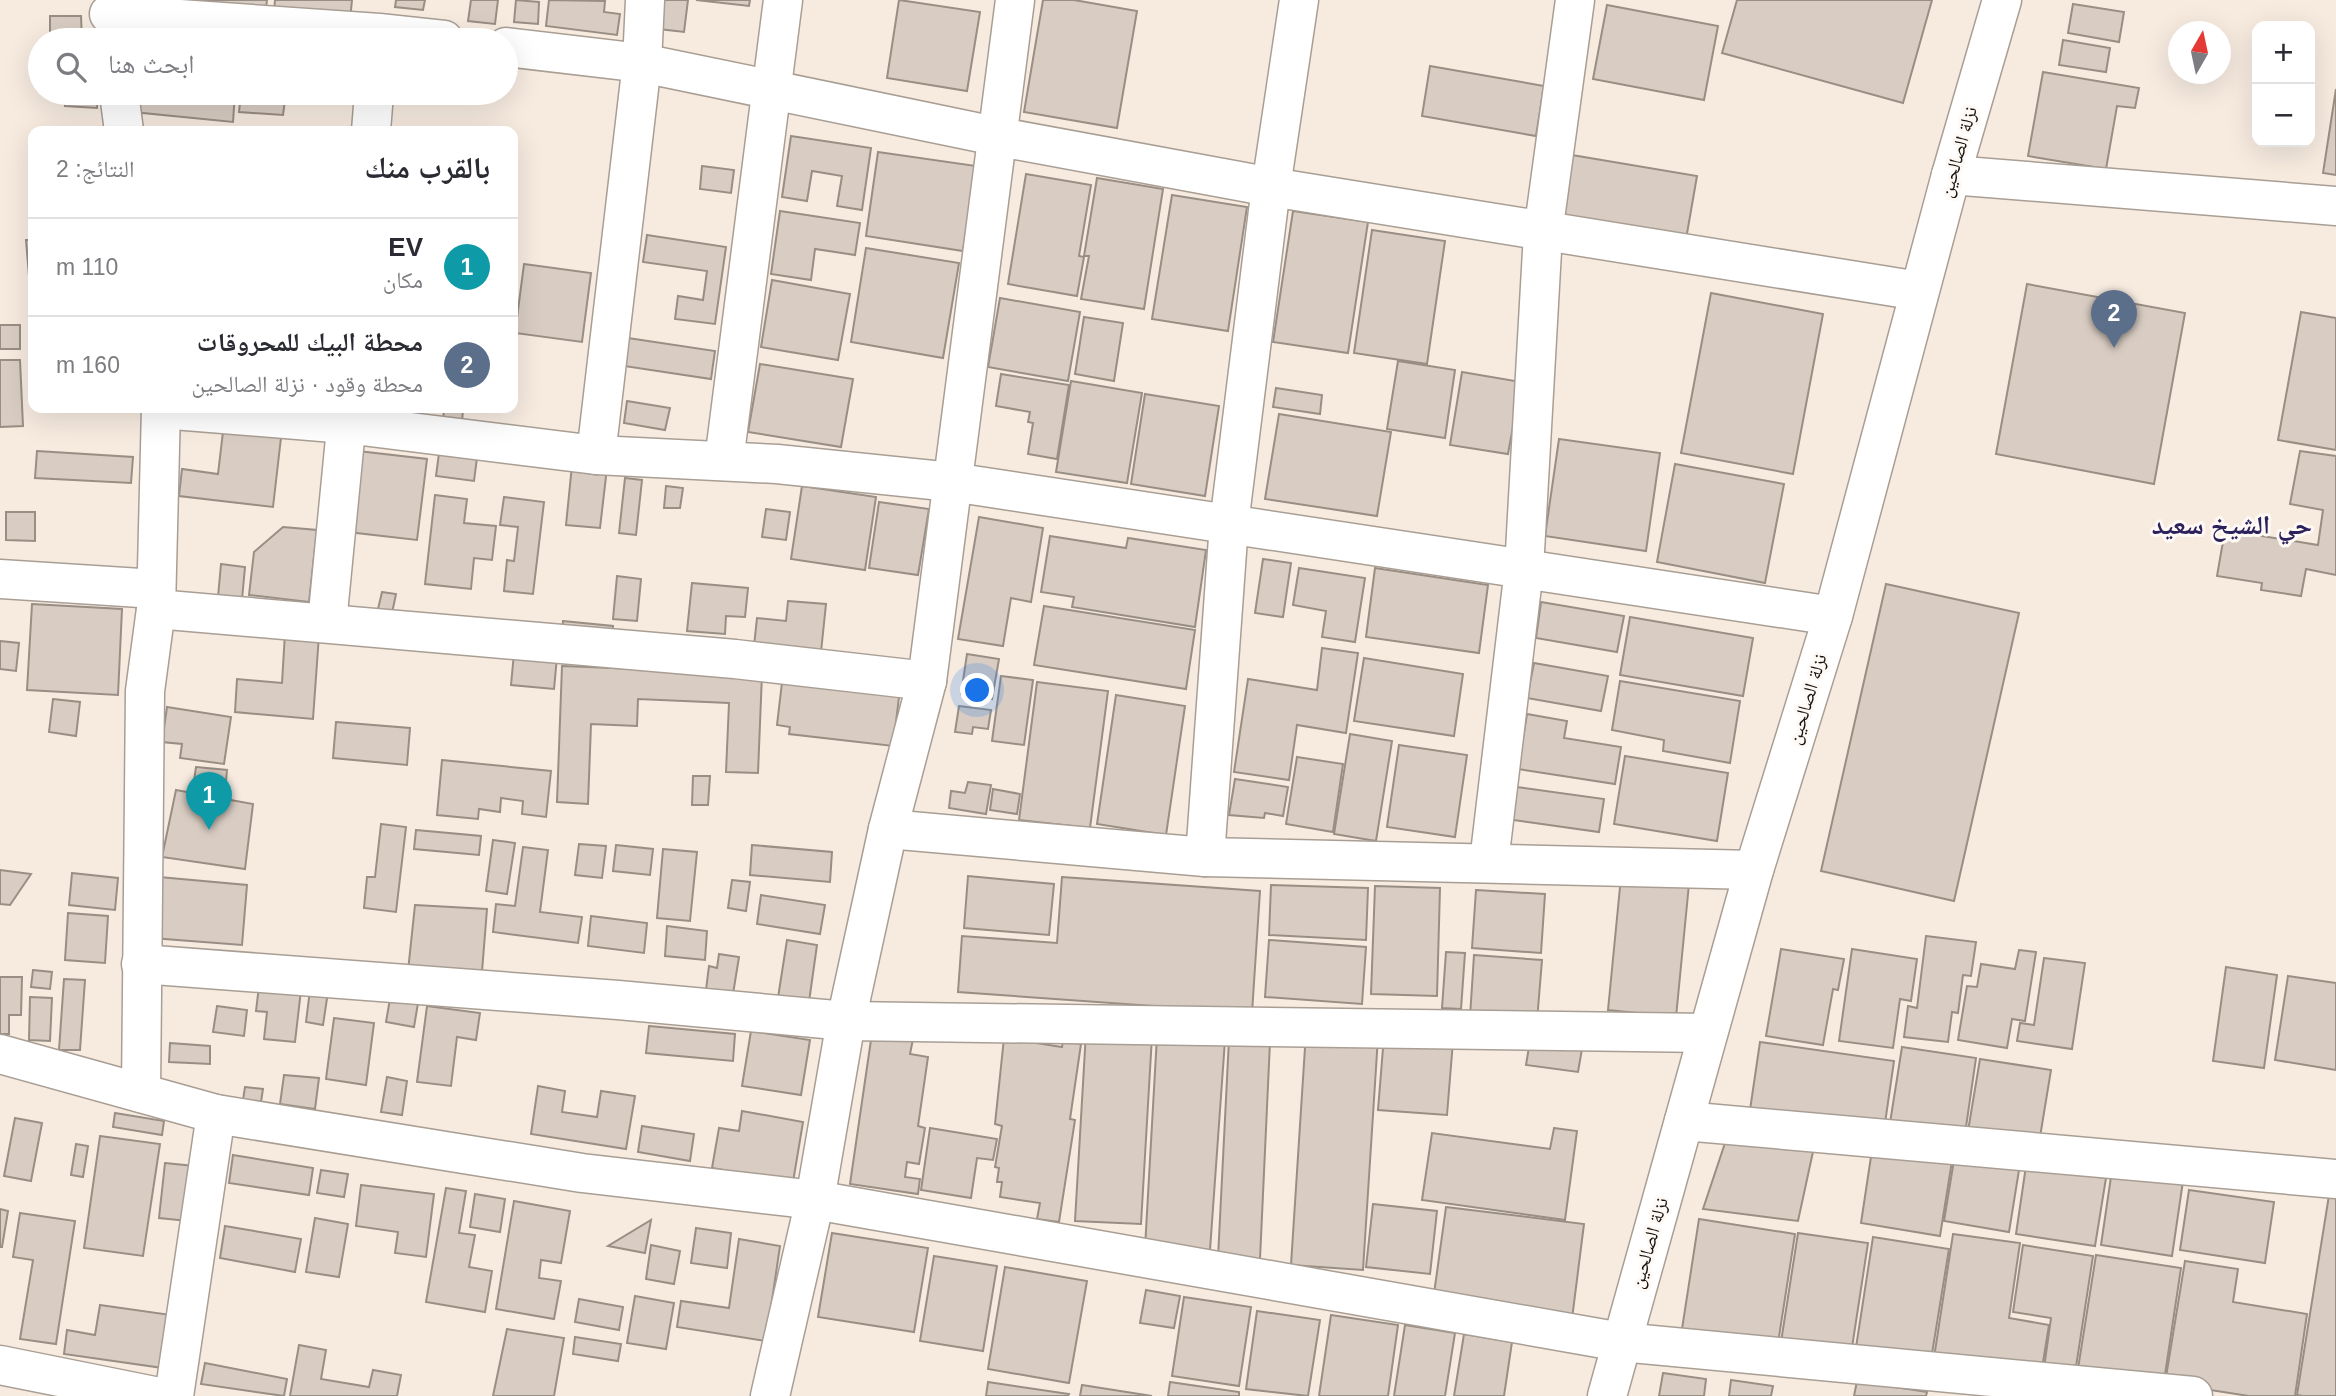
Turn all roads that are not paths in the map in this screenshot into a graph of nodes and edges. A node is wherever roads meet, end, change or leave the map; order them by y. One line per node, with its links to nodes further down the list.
1 (645, 0): 10 (street)
2 (783, 0): 11 (street)
3 (1015, 0): 16 (street)
4 (1299, 0): 18 (street)
5 (1575, 0): 20 (street)
6 (2001, 0): 17 (street, نزلة الصالحين)
7 (110, 18): 8 (street)
8 (380, 24)
9 (518, 48): 10 (street)
10 (642, 63): 11 (street); 25 (street)
11 (772, 90): 16 (street); 26 (street)
12 (121, 105): 14 (street)
13 (373, 105): 15 (street)
14 (123, 126)
15 (371, 126)
16 (1000, 137): 18 (street); 27 (street)
17 (1951, 174): 19 (street); 21 (street, نزلة الصالحين)
18 (1271, 187): 20 (street); 28 (street)
19 (2336, 206)
20 (1543, 233): 21 (street); 29 (street)
21 (1919, 291): 32 (street, نزلة الصالحين)
22 (161, 413): 31 (street)
23 (277, 413): 24 (street)
24 (347, 416): 25 (street); 33 (street)
25 (596, 455): 26 (street)
26 (724, 461): 27 (street)
27 (952, 482): 28 (street); 34 (street)
28 (1230, 524): 29 (street); 36 (street)
29 (1524, 569): 32 (street); 37 (street)
30 (0, 579): 31 (street)
31 (156, 599): 33 (street); 39 (street)
32 (1833, 616): 38 (street, نزلة الصالحين)
33 (327, 623): 34 (street)
34 (928, 681): 35 (street)
35 (888, 829): 36 (street); 40 (street)
36 (1205, 857): 37 (street)
37 (1489, 862): 38 (street)
38 (1754, 870): 41 (street, نزلة الصالحين)
39 (141, 964): 40 (street); 43 (street)
40 (846, 1021): 41 (street); 47 (street)
41 (1708, 1033): 45 (street, نزلة الصالحين)
42 (0, 1054): 43 (street)
43 (141, 1093): 44 (street)
44 (216, 1114): 47 (street); 51 (street)
45 (1684, 1121): 46 (street); 48 (street, نزلة الصالحين)
46 (2336, 1179)
47 (815, 1200): 48 (street); 52 (street)
48 (1621, 1342): 53 (street, نزلة الصالحين); 54 (street)
49 (0, 1365): 50 (street)
50 (154, 1396)
51 (174, 1396)
52 (770, 1396)
53 (1607, 1396)
54 (2193, 1396)

